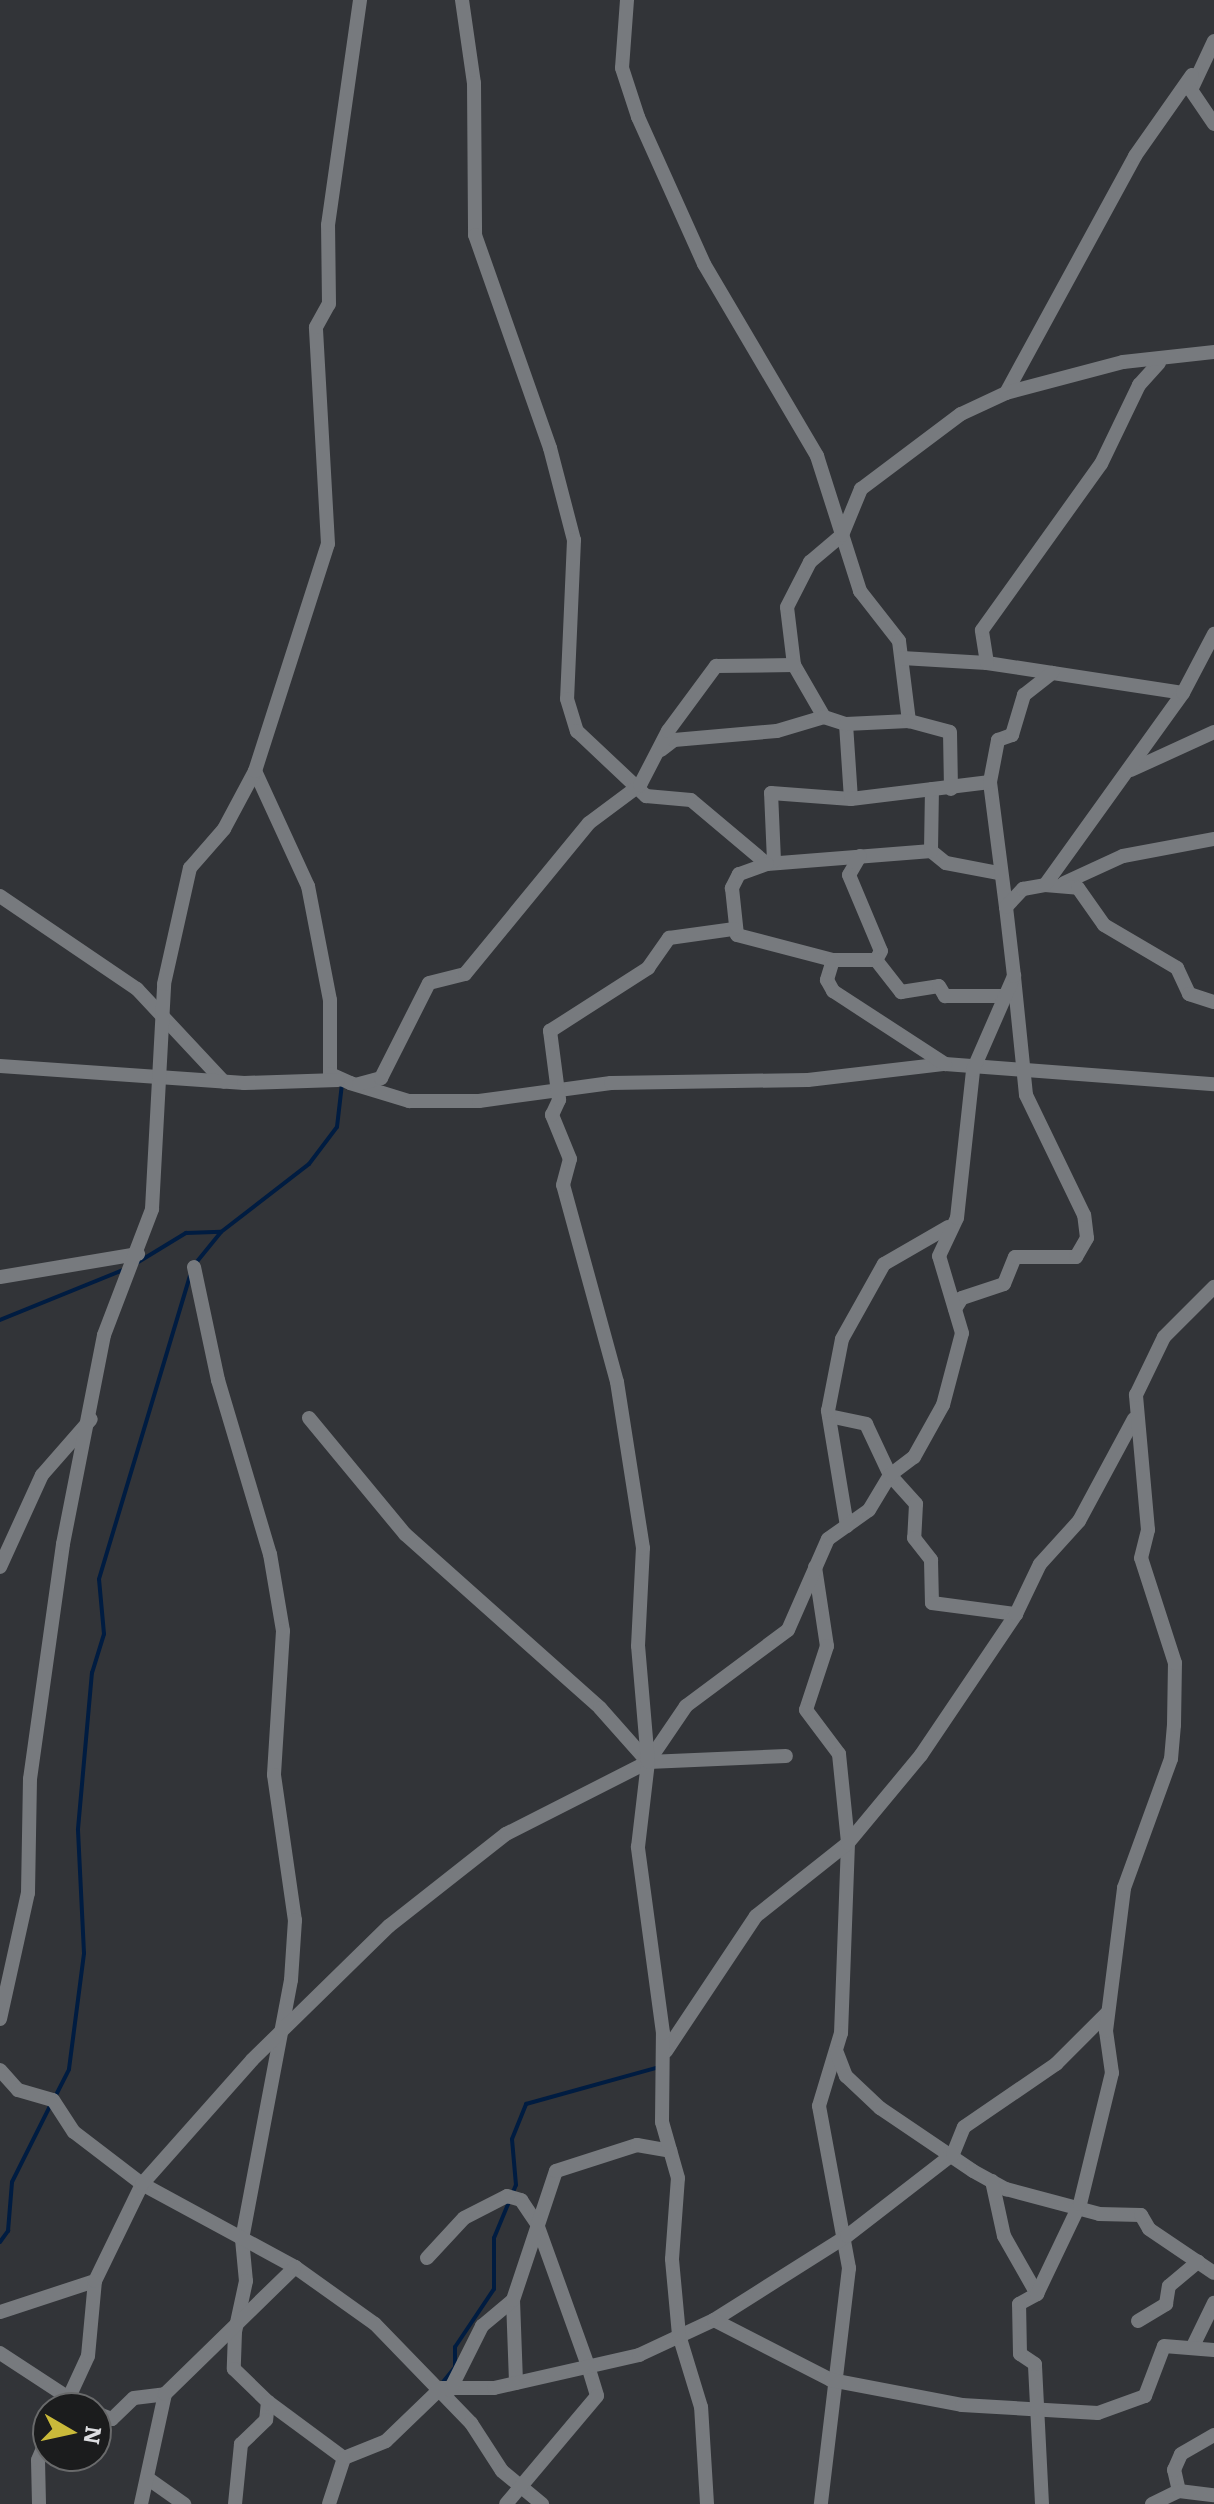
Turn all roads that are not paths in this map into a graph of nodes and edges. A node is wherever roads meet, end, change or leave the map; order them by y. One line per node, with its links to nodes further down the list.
1 (360, 0): 23 (street)
2 (462, 0): 25 (street)
3 (627, 0): 10 (street)
4 (1214, 41): 5 (street)
5 (1192, 75): 6 (street); 9 (street)
6 (1214, 124)
7 (1214, 352): 8 (street)
8 (1159, 363): 9 (street); 13 (street)
9 (1006, 393): 10 (street)
10 (842, 535): 12 (street); 14 (street)
11 (1214, 634): 16 (street)
12 (902, 658): 13 (street); 18 (street)
13 (987, 663): 15 (street)
14 (794, 665): 17 (street); 21 (street)
15 (1052, 673): 16 (street); 24 (street)
16 (1183, 693): 22 (street)
17 (824, 717): 19 (street); 21 (street)
18 (909, 721): 19 (street); 27 (street)
19 (846, 724): 28 (street)
20 (1214, 732): 22 (street)
21 (653, 757): 25 (street)
22 (1129, 770): 35 (street)
23 (255, 771): 44 (street); 51 (street)
24 (990, 782): 27 (street); 33 (street)
25 (640, 785): 32 (street); 51 (street)
26 (932, 789): 27 (street); 28 (street); 30 (street)
27 (951, 789)
28 (851, 799): 32 (street)
29 (1214, 839): 34 (street)
30 (931, 851): 31 (street); 33 (street)
31 (860, 856): 32 (street); 40 (street)
32 (770, 862): 38 (street)
33 (999, 873): 37 (street)
34 (1064, 883): 35 (street); 43 (street)
35 (1045, 885): 37 (street)
36 (0, 896): 44 (street)
37 (1006, 907): 41 (street)
38 (734, 929): 39 (street); 53 (street)
39 (833, 960): 40 (street); 45 (street)
40 (876, 960): 42 (street)
41 (1014, 976): 42 (street); 48 (street)
42 (1003, 996): 47 (street)
43 (1214, 1002)
44 (163, 1011): 49 (street); 50 (street)
45 (945, 1064): 47 (street); 53 (street)
46 (0, 1066): 49 (street)
47 (973, 1070): 48 (street); 54 (street)
48 (1022, 1071): 52 (street); 59 (street)
49 (162, 1078): 50 (street); 55 (street)
50 (224, 1082): 51 (street)
51 (349, 1082): 53 (street)
52 (1214, 1084)
53 (557, 1093): 70 (street)
54 (948, 1227): 59 (street); 61 (street)
55 (138, 1254): 57 (street); 63 (street)
56 (194, 1267): 74 (street)
57 (0, 1277)
58 (1214, 1287): 60 (street)
59 (955, 1309): 64 (street)
60 (1137, 1413): 68 (street); 72 (street)
61 (829, 1416): 64 (street); 65 (street)
62 (309, 1418): 70 (street)
63 (91, 1419): 67 (street); 73 (street)
64 (890, 1475): 65 (street); 68 (street)
65 (847, 1526): 66 (street)
66 (815, 1566): 70 (street); 71 (street)
67 (0, 1567)
68 (1016, 1614): 71 (street)
69 (786, 1756): 70 (street)
70 (648, 1762): 74 (street); 76 (street)
71 (848, 1843): 75 (street); 76 (street)
72 (1107, 2013): 79 (street); 82 (street)
73 (0, 2019)
74 (283, 2026): 81 (street); 85 (street)
75 (837, 2053): 79 (street); 84 (street)
76 (664, 2055): 78 (street)
77 (0, 2070): 81 (street)
78 (670, 2151): 83 (street); 98 (street)
79 (953, 2154): 80 (street); 84 (street)
80 (992, 2181): 82 (street); 91 (street)
81 (142, 2184): 85 (street); 90 (street)
82 (1080, 2204): 87 (street); 91 (street)
83 (537, 2224): 86 (street); 92 (street); 102 (street)
84 (847, 2236): 95 (street); 103 (street)
85 (242, 2239): 88 (street); 97 (street)
86 (427, 2258)
87 (1198, 2262): 89 (street); 96 (street)
88 (295, 2267): 97 (street); 105 (street)
89 (1214, 2273)
90 (95, 2281): 94 (street); 107 (street)
91 (1037, 2294): 110 (street)
92 (513, 2300): 104 (street); 105 (street)
93 (1214, 2303): 99 (street)
94 (0, 2312)
95 (714, 2320): 98 (street); 103 (street)
96 (1138, 2321)
97 (235, 2332): 108 (street); 109 (street)
98 (680, 2340): 102 (street); 126 (street)
99 (1194, 2344): 100 (street); 110 (street)
100 (1214, 2350)
101 (0, 2353): 106 (street)
102 (588, 2366): 104 (street); 116 (street)
103 (831, 2380): 110 (street); 127 (street)
104 (516, 2383): 105 (street)
105 (445, 2389): 113 (street); 116 (street)
106 (50, 2392)
107 (72, 2392)
108 (165, 2394): 111 (street); 115 (street)
109 (268, 2402): 113 (street); 122 (street)
110 (1034, 2414): 128 (street)
111 (112, 2419)
112 (1214, 2435): 117 (street)
113 (344, 2458): 123 (street)
114 (38, 2472): 119 (street)
115 (150, 2480): 120 (street); 121 (street)
116 (525, 2489): 124 (street); 125 (street)
117 (1179, 2491): 118 (street); 129 (street)
118 (1214, 2495)
119 (39, 2504)
120 (141, 2504)
121 (184, 2504)
122 (235, 2504)
123 (329, 2504)
124 (506, 2504)
125 (542, 2504)
126 (707, 2504)
127 (821, 2504)
128 (1042, 2504)
129 (1152, 2504)

